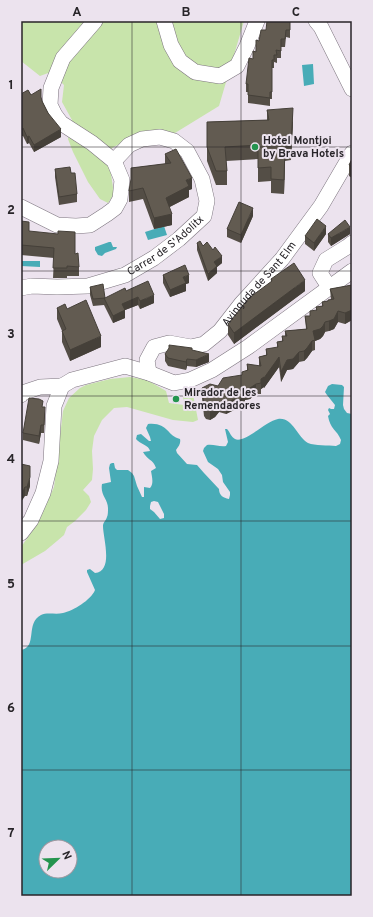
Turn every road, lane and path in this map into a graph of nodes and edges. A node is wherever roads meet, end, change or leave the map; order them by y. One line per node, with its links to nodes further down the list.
1 (95, 21): 7 (street)
2 (164, 21): 3 (street)
3 (257, 21)
4 (316, 21): 5 (street)
5 (352, 89)
6 (352, 153): 13 (street, Avinguda de Sant Elm)
7 (114, 161): 8 (street); 12 (street, Carrer de S'Adolitx)
8 (21, 208)
9 (352, 243): 11 (street)
10 (352, 271): 11 (street)
11 (329, 287): 13 (street)
12 (21, 288)
13 (150, 373): 14 (street)
14 (62, 386): 15 (street); 16 (street)
15 (21, 395)
16 (21, 533)

